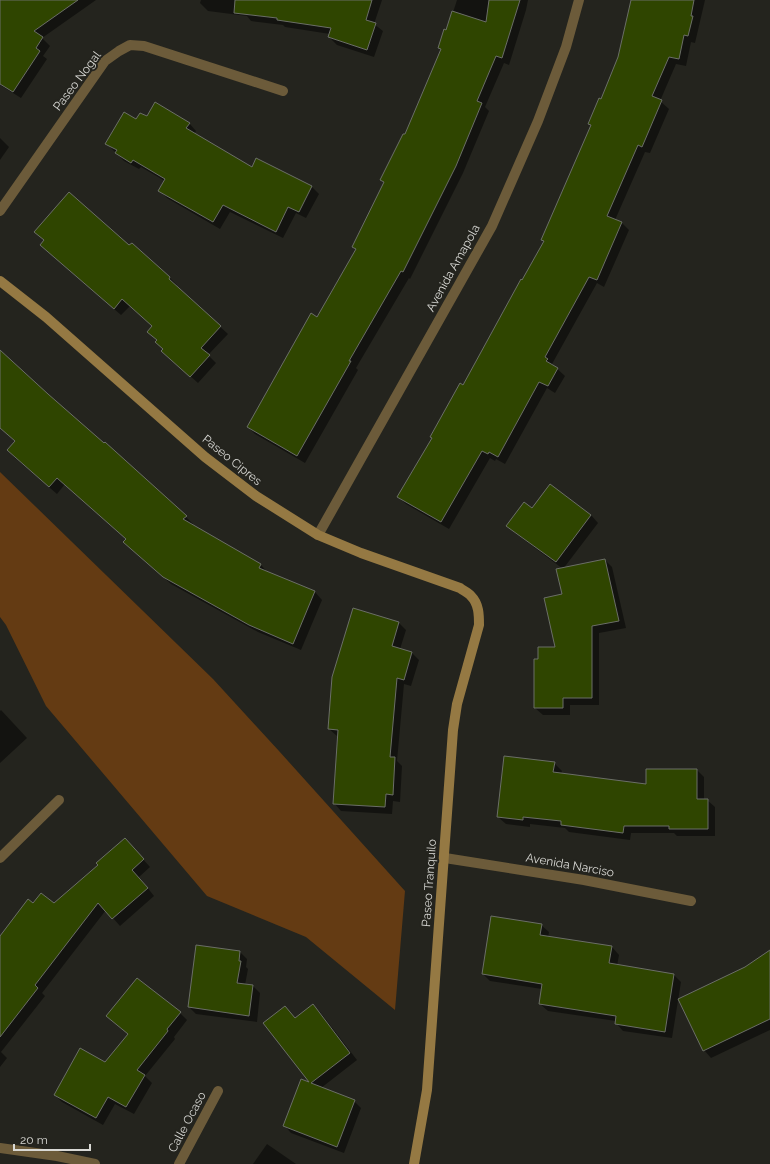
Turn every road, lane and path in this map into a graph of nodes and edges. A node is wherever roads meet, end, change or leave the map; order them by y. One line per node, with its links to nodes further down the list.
1 (579, 0): 5 (street, Avenida Amapola)
2 (283, 91): 3 (street, Paseo Nogal)
3 (0, 211)
4 (0, 281): 5 (street, Paseo Cipres)
5 (318, 535): 6 (street, Paseo Cipres)
6 (478, 607): 9 (street, Paseo Tranquilo)
7 (59, 800): 8 (street)
8 (0, 858)
9 (444, 858): 10 (street, Avenida Narciso); 15 (street, Paseo Tranquilo)
10 (691, 901)
11 (218, 1091): 14 (street, Calle Ocaso)
12 (0, 1148): 13 (street)
13 (95, 1164)
14 (179, 1164)
15 (414, 1164)

